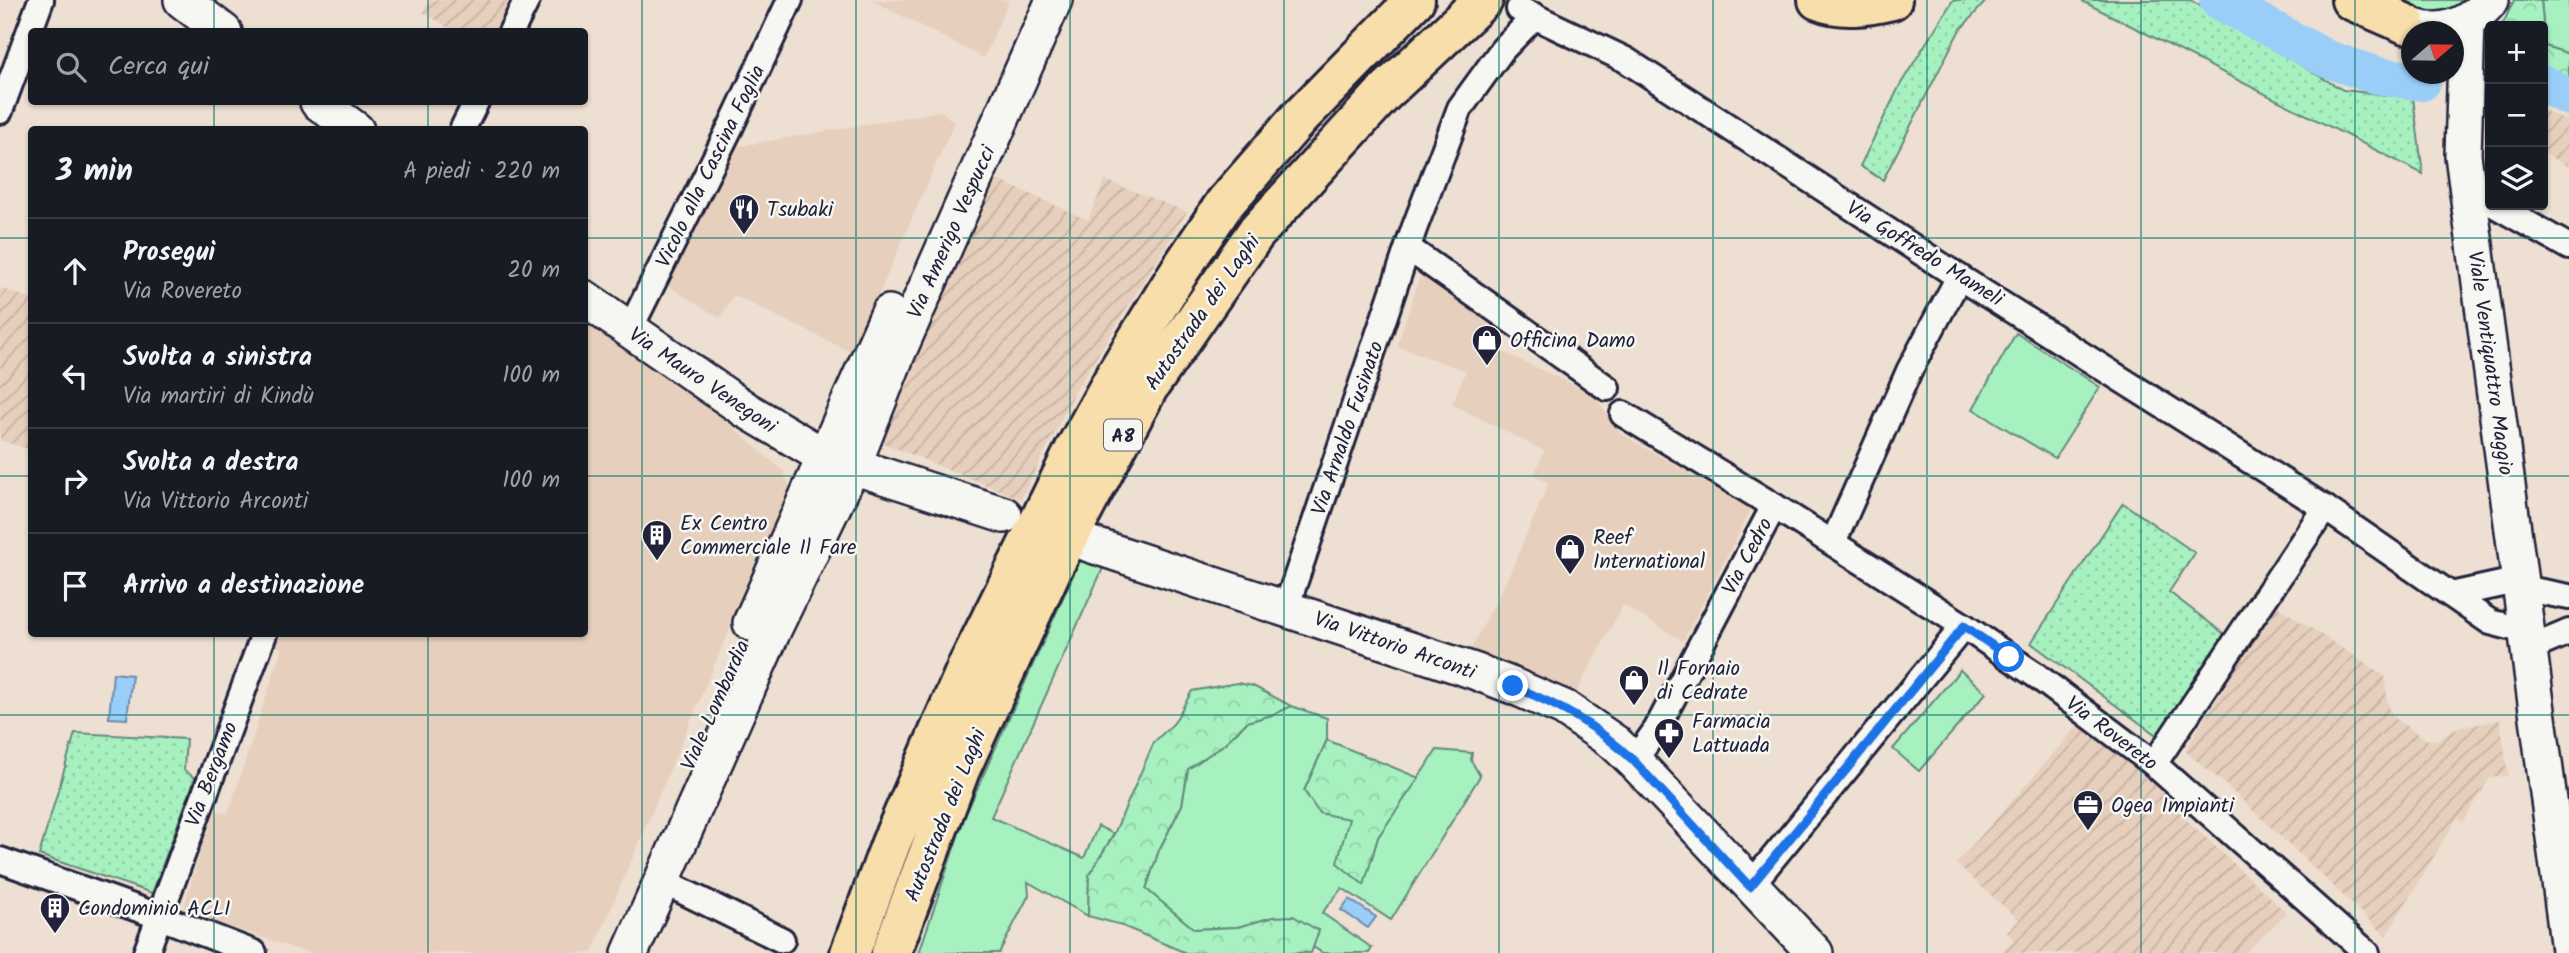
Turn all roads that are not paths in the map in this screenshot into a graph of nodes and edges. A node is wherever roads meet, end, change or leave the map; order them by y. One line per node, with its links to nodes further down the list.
1 (41, 0): 17 (street)
2 (181, 0): 18 (main road)
3 (527, 0): 19 (street)
4 (790, 0): 36 (street, Vicolo alla Cascina Foglia)
5 (1028, 0): 40 (main road, Via Amerigo Vespucci)
6 (1054, 0): 40 (main road, Via Amerigo Vespucci)
7 (1393, 0): 25 (highway)
8 (1415, 0): 25 (highway, Autostrada dei Laghi / A8)
9 (1483, 0): 37 (highway, Autostrada dei Laghi / A8)
10 (1818, 0): 11 (highway)
11 (1892, 0)
12 (2351, 0): 15 (highway)
13 (1521, 8): 33 (street, Via Arnaldo Fusinato); 34 (street, Via Goffredo Mameli); 37 (highway)
14 (2479, 11): 16 (main road, Viale Ventiquattro Maggio); 28 (main road, Viale Ventiquattro Maggio)
15 (2407, 21)
16 (2460, 21)
17 (31, 28)
18 (219, 28)
19 (513, 28)
20 (28, 35): 24 (street)
21 (2447, 84): 28 (main road, Viale Ventiquattro Maggio)
22 (322, 105): 26 (main road)
23 (474, 105): 27 (street)
24 (0, 111)
25 (1299, 118): 66 (highway, Autostrada dei Laghi / A8)
26 (351, 126)
27 (463, 126)
28 (2462, 145): 29 (main road, Viale Ventiquattro Maggio)
29 (2485, 201)
30 (2486, 210): 46 (main road, Viale Ventiquattro Maggio)
31 (2501, 210): 32 (street)
32 (2569, 247)
33 (1408, 248): 38 (street); 49 (street, Via Arnaldo Fusinato)
34 (1959, 277): 42 (street, Via Goffredo Mameli); 44 (street)
35 (588, 301): 36 (main road, Via Mauro Venegoni)
36 (629, 331): 40 (main road, Via Mauro Venegoni)
37 (1149, 388): 67 (highway, Autostrada dei Laghi / A8)
38 (1607, 388)
39 (1623, 414): 41 (street, Via Cedro)
40 (839, 461): 43 (main road); 57 (main road, Viale Lombardia); 64 (main road, Viale Lombardia)
41 (1774, 506): 44 (street, Via Rovereto); 54 (street, Via Cedro)
42 (2325, 508): 47 (street, Via Goffredo Mameli); 55 (street)
43 (1004, 515)
44 (1833, 543): 50 (street, Via Rovereto)
45 (1089, 544): 49 (main road, Via Vittorio Arconti)
46 (2520, 584): 47 (street); 48 (street); 53 (main road, Viale Ventiquattro Maggio)
47 (2451, 595): 53 (street, Via Goffredo Mameli)
48 (2569, 597)
49 (1286, 608): 54 (main road, Via Vittorio Arconti)
50 (1964, 626): 55 (street, Via Rovereto); 58 (street)
51 (2569, 632): 53 (street)
52 (263, 637): 59 (street, Via Bergamo)
53 (2527, 640): 61 (main road)
54 (1634, 761): 58 (main road, Via Vittorio Arconti)
55 (2154, 764): 69 (street, Via Rovereto)
56 (0, 860): 59 (street)
57 (662, 881): 60 (street); 65 (main road, Viale Lombardia)
58 (1750, 887): 68 (main road, Via Vittorio Arconti)
59 (158, 916): 62 (street, Via Bergamo); 63 (street)
60 (782, 940)
61 (2569, 950)
62 (146, 953)
63 (254, 953)
64 (605, 953)
65 (630, 953)
66 (850, 953)
67 (891, 953)
68 (1815, 953)
69 (2367, 953)

